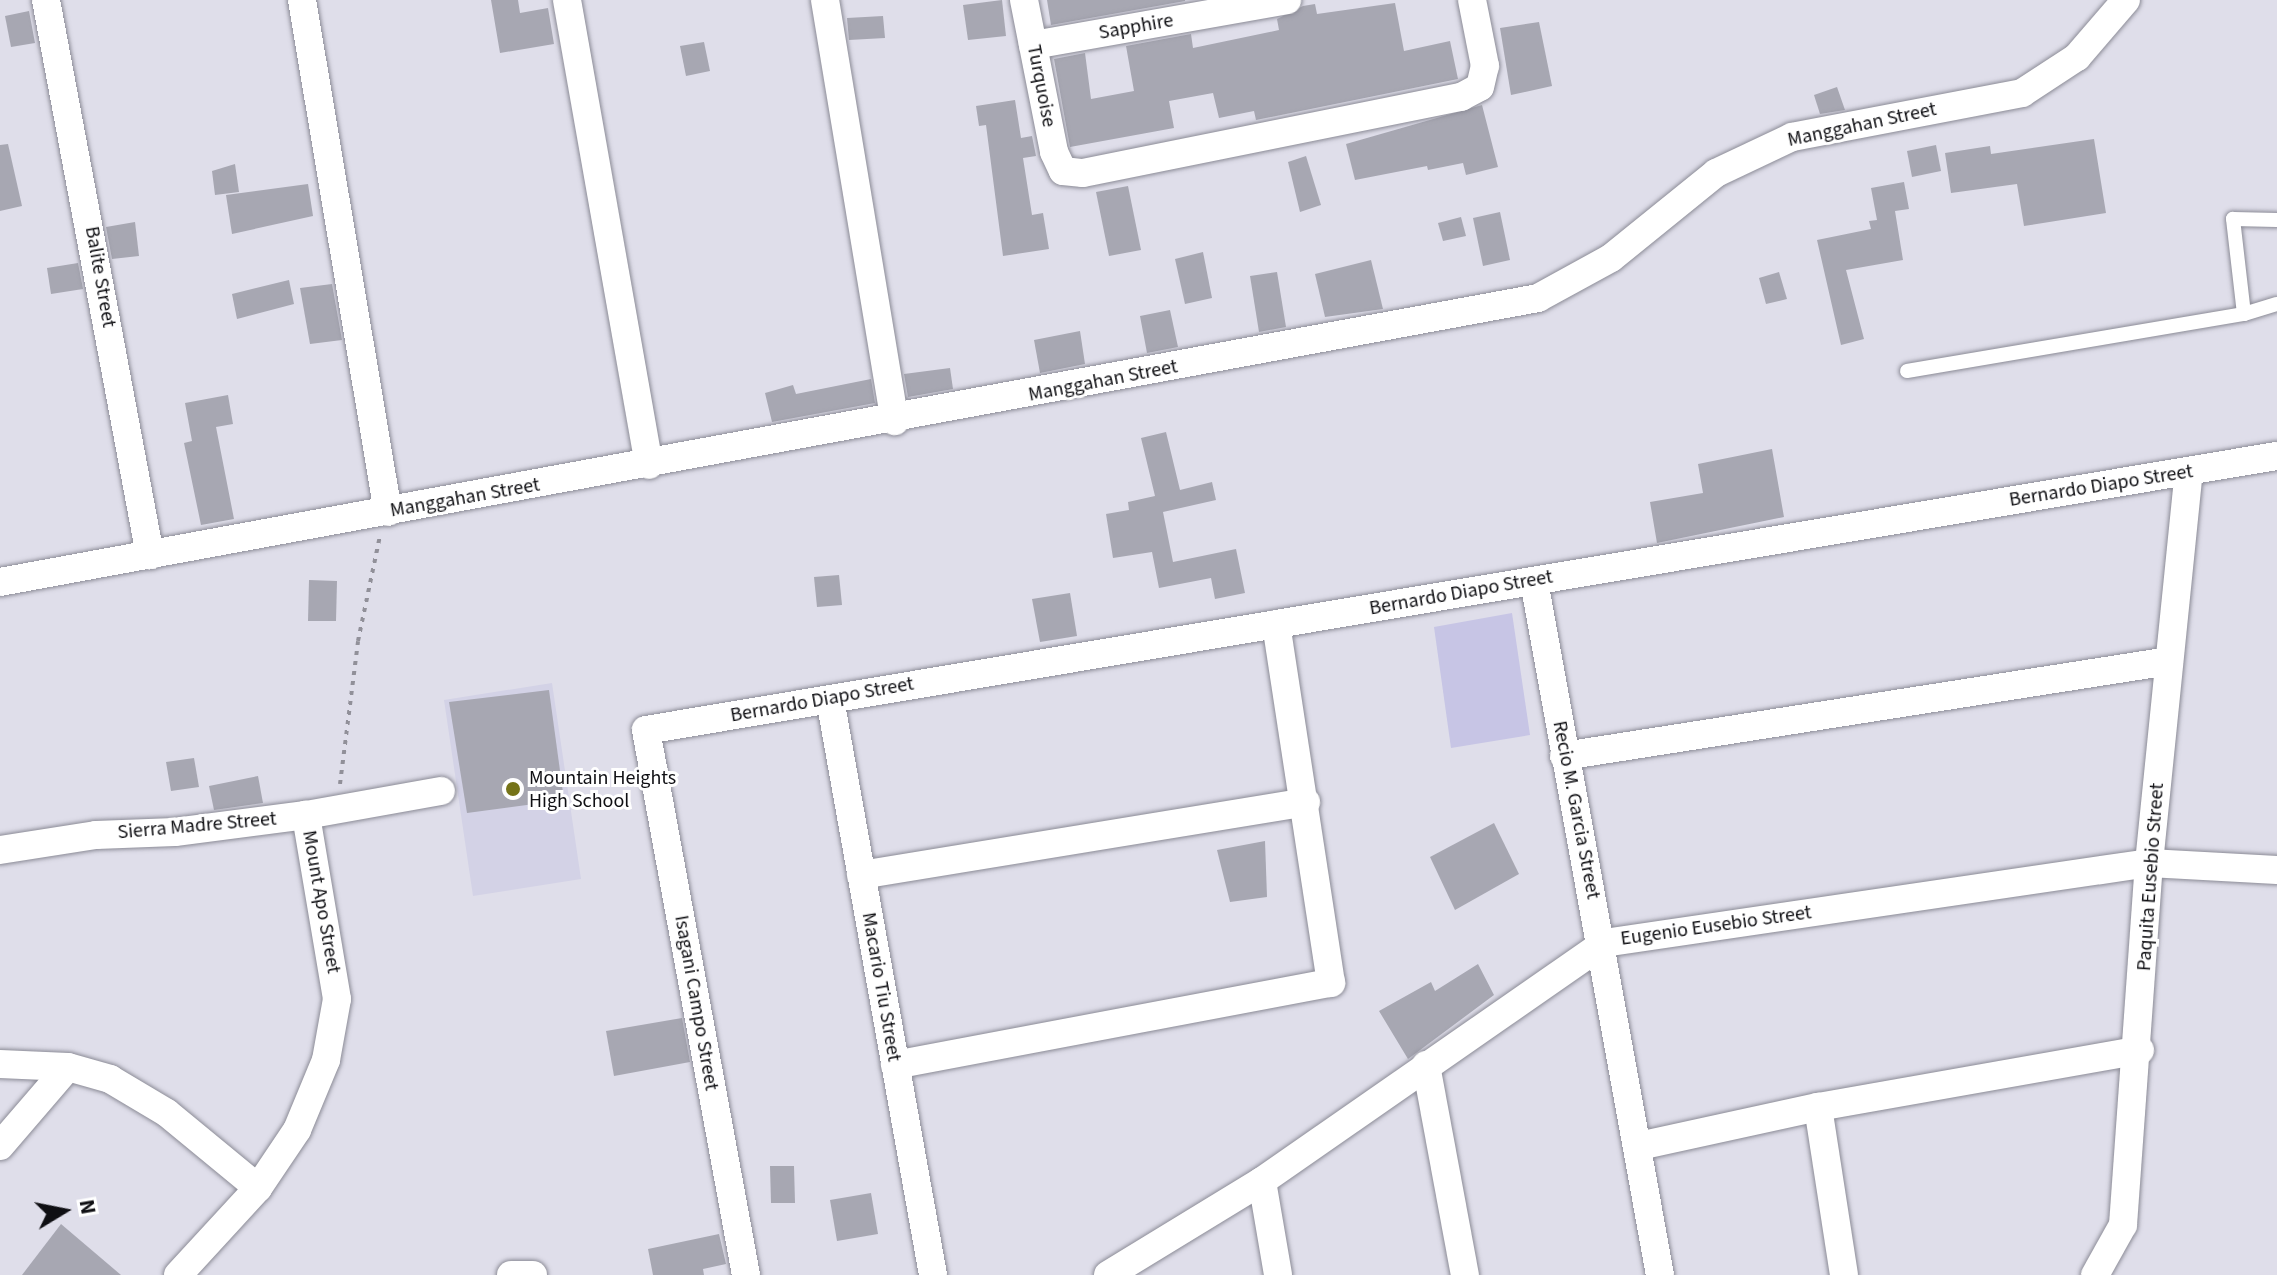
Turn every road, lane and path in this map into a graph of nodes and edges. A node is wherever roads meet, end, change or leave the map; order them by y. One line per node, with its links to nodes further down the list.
1 (46, 0): 19 (street, Balite Street)
2 (302, 0): 18 (street)
3 (567, 0): 16 (street)
4 (825, 0): 14 (street)
5 (1024, 0): 9 (street, Turquoise)
6 (1287, 0): 9 (street, Sapphire)
7 (1472, 0): 9 (street, Turquoise)
8 (2126, 0): 14 (street, Manggahan Street)
9 (1033, 45)
10 (2277, 220): 12 (lane)
11 (2277, 304): 12 (lane)
12 (2244, 314): 13 (lane)
13 (1907, 371)
14 (895, 421): 16 (street, Manggahan Street)
15 (2277, 456): 17 (street, Bernardo Diapo Street)
16 (649, 465): 18 (street, Manggahan Street)
17 (2189, 472): 20 (street, Bernardo Diapo Street); 23 (street, Paquita Eusebio Street)
18 (388, 512): 19 (street, Manggahan Street); 29 (path)
19 (150, 555): 21 (street, Manggahan Street)
20 (1534, 581): 22 (street, Bernardo Diapo Street); 26 (street, Recio M. Garcia Street)
21 (0, 582)
22 (1276, 624): 24 (street, Bernardo Diapo Street); 28 (street)
23 (2169, 661): 26 (street); 32 (street, Paquita Eusebio Street)
24 (830, 699): 25 (street, Bernardo Diapo Street); 34 (street, Macario Tiu Street)
25 (646, 730): 49 (street, Isagani Campo Street)
26 (1564, 756): 35 (street, Recio M. Garcia Street)
27 (441, 791): 29 (street, Sierra Madre Street)
28 (1306, 802): 34 (street); 38 (street)
29 (337, 810): 30 (street, Sierra Madre Street)
30 (306, 815): 31 (street, Sierra Madre Street); 45 (street, Mount Apo Street)
31 (0, 850)
32 (2149, 863): 33 (street, Eugenio Eusebio Street); 35 (street, Eugenio Eusebio Street); 36 (street, Paquita Eusebio Street)
33 (2277, 870)
34 (861, 875): 38 (street, Macario Tiu Street)
35 (1604, 943): 39 (street, Eugenio Eusebio Street); 43 (street, Recio M. Garcia Street)
36 (2140, 1050): 41 (street); 56 (street, Paquita Eusebio Street)
37 (0, 1064): 40 (street)
38 (895, 1065): 50 (street, Macario Tiu Street)
39 (1426, 1065): 44 (street, Eugenio Eusebio Street); 53 (street)
40 (68, 1067): 42 (street); 45 (street)
41 (1818, 1107): 43 (street); 55 (street)
42 (0, 1146)
43 (1639, 1146): 54 (street, Recio M. Garcia Street)
44 (1262, 1181): 51 (street, Eugenio Eusebio Street); 52 (street)
45 (258, 1188): 46 (street, Mount Apo Street)
46 (178, 1275)
47 (511, 1275): 48 (street)
48 (533, 1275)
49 (746, 1275)
50 (933, 1275)
51 (1108, 1275)
52 (1278, 1275)
53 (1465, 1275)
54 (1660, 1275)
55 (1844, 1275)
56 (2095, 1275)

